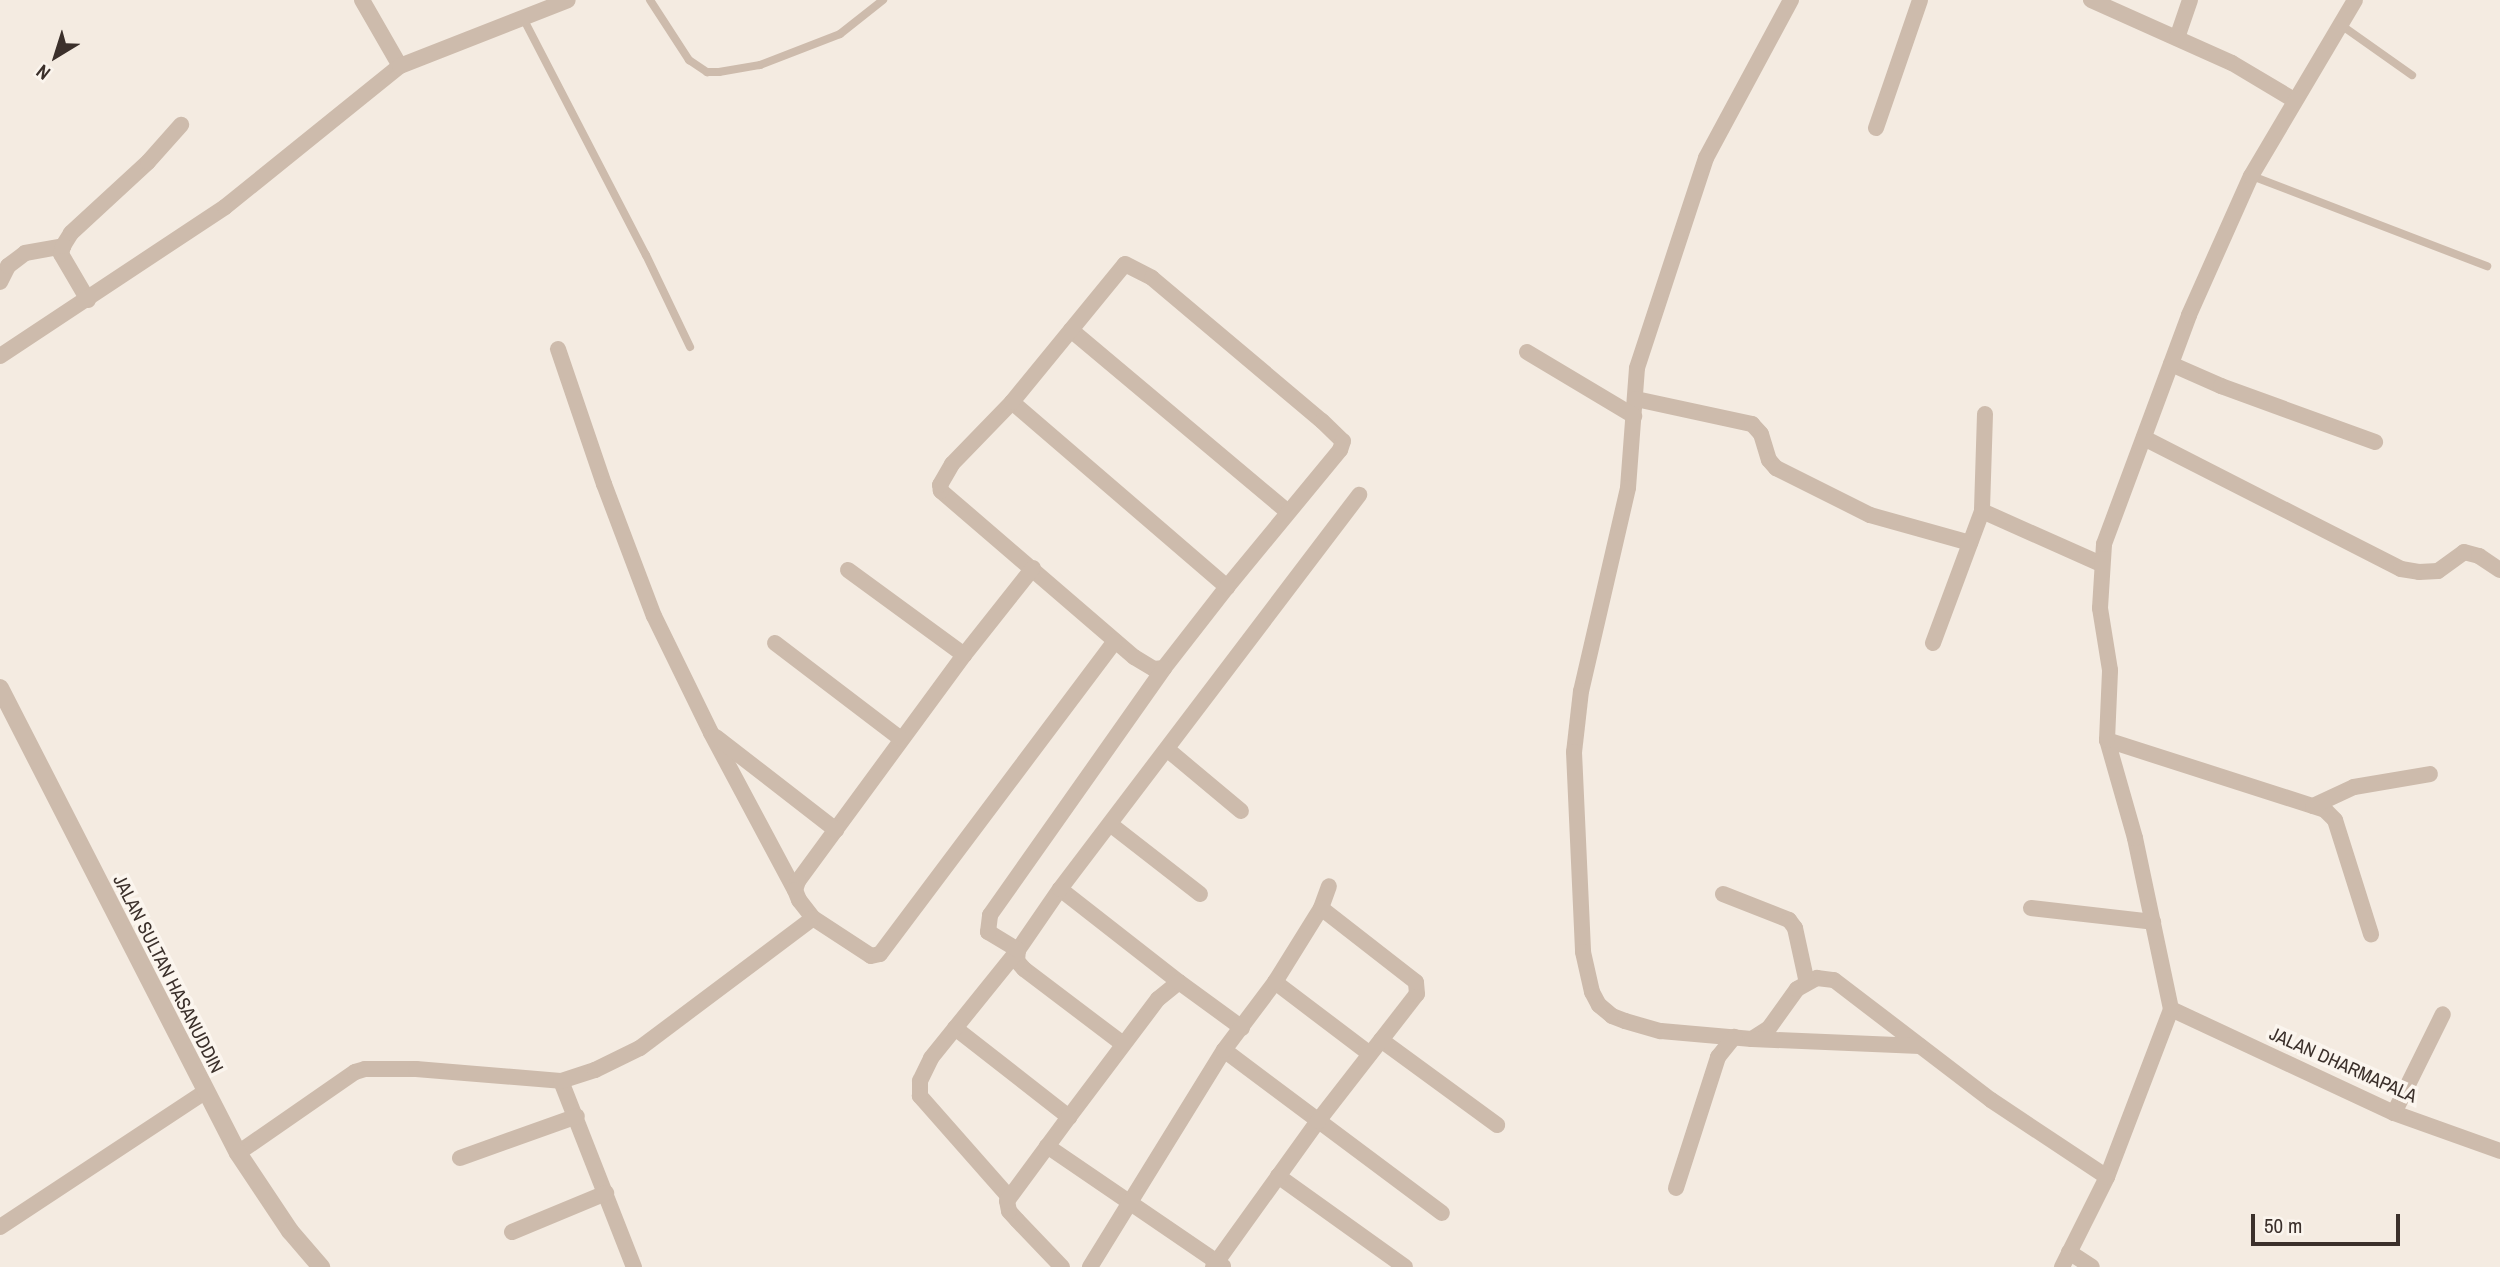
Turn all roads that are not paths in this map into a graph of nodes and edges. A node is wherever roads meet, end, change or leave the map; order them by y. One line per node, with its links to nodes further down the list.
1 (362, 0): 13 (street)
2 (568, 0): 10 (street)
3 (650, 0): 4 (lane)
4 (883, 0)
5 (1791, 0): 29 (street)
6 (1920, 0): 17 (street)
7 (2091, 0): 12 (street)
8 (2190, 0): 12 (street)
9 (2355, 0): 11 (street)
10 (523, 18): 13 (street); 24 (lane)
11 (2340, 24): 14 (lane); 15 (street)
12 (2177, 38): 15 (street)
13 (400, 66): 22 (street)
14 (2412, 75)
15 (2294, 100): 18 (street)
16 (181, 125): 19 (street)
17 (1876, 128)
18 (2251, 176): 20 (lane); 28 (street)
19 (63, 246): 21 (street); 22 (street)
20 (2487, 266)
21 (0, 282)
22 (88, 300): 27 (street)
23 (1071, 330): 30 (street); 37 (street); 37 (street)
24 (690, 347)
25 (558, 349): 50 (street)
26 (1527, 352): 32 (street)
27 (0, 356)
28 (2171, 364): 33 (street); 34 (street)
29 (1636, 399): 32 (street); 38 (street)
30 (1012, 402): 40 (street); 43 (street)
31 (1985, 414): 36 (street)
32 (1634, 416): 77 (street)
33 (2144, 438): 39 (street); 42 (street)
34 (2375, 442)
35 (1359, 495): 53 (street)
36 (1982, 511): 38 (street); 39 (street)
37 (1288, 512): 43 (street)
38 (1970, 543): 46 (street)
39 (2101, 564): 52 (street)
40 (1033, 568): 44 (street); 47 (street)
41 (848, 570): 47 (street)
42 (2500, 570)
43 (1227, 587): 48 (street)
44 (1115, 641): 48 (street); 66 (street)
45 (775, 643): 51 (street)
46 (1933, 643)
47 (964, 655): 51 (street)
48 (1164, 668): 69 (street)
49 (2, 698): 85 (street, JALAN SULTAN HASANUDDIN)
50 (711, 733): 58 (street); 61 (street)
51 (901, 739): 58 (street)
52 (2107, 740): 55 (street); 67 (street)
53 (1168, 750): 56 (street); 57 (street)
54 (2430, 774): 55 (street)
55 (2313, 806): 68 (street)
56 (1241, 811)
57 (1110, 824): 60 (street); 62 (street)
58 (836, 830): 61 (street)
59 (1329, 886): 64 (street)
60 (1060, 889): 69 (street); 70 (street)
61 (795, 890): 66 (street)
62 (1200, 894)
63 (1723, 894): 72 (street)
64 (1321, 908): 71 (street); 79 (street)
65 (2031, 908): 67 (street)
66 (813, 918): 84 (street)
67 (2153, 922): 73 (street)
68 (2371, 934)
69 (1018, 950): 75 (street); 80 (street)
70 (1179, 982): 76 (street); 80 (street)
71 (1275, 982): 76 (street); 83 (street)
72 (1807, 983): 78 (street); 81 (street)
73 (2171, 1009): 86 (street, JALAN DHARMAPALA); 96 (street)
74 (2443, 1014): 86 (street)
75 (955, 1028): 88 (street); 99 (street)
76 (1242, 1028): 82 (street)
77 (1734, 1037): 78 (street); 97 (street)
78 (1752, 1039): 81 (street)
79 (1381, 1040): 83 (street); 90 (street)
80 (1123, 1044): 88 (street)
81 (1920, 1046): 96 (street)
82 (1224, 1050): 89 (street); 100 (street)
83 (1370, 1054): 89 (street)
84 (561, 1081): 87 (street); 93 (street)
85 (205, 1092): 93 (street, JALAN SULTAN HASANUDDIN); 102 (street)
86 (2394, 1114): 92 (street, JALAN DHARMAPALA)
87 (577, 1116): 94 (street); 98 (street)
88 (1069, 1116): 91 (street)
89 (1318, 1121): 95 (street); 101 (street)
90 (1497, 1125)
91 (1047, 1146): 99 (street); 100 (street)
92 (2500, 1151)
93 (238, 1153): 106 (street, JALAN SULTAN HASANUDDIN)
94 (460, 1158)
95 (1279, 1176): 105 (street); 110 (street)
96 (2107, 1177): 104 (street)
97 (1675, 1188)
98 (606, 1193): 103 (street); 107 (street)
99 (1009, 1197): 108 (street)
100 (1128, 1202): 105 (street); 109 (street)
101 (1443, 1213)
102 (0, 1227)
103 (512, 1231)
104 (2066, 1259): 111 (street)
105 (1218, 1265)
106 (321, 1267)
107 (634, 1267)
108 (1062, 1267)
109 (1090, 1267)
110 (1405, 1267)
111 (2092, 1267)

